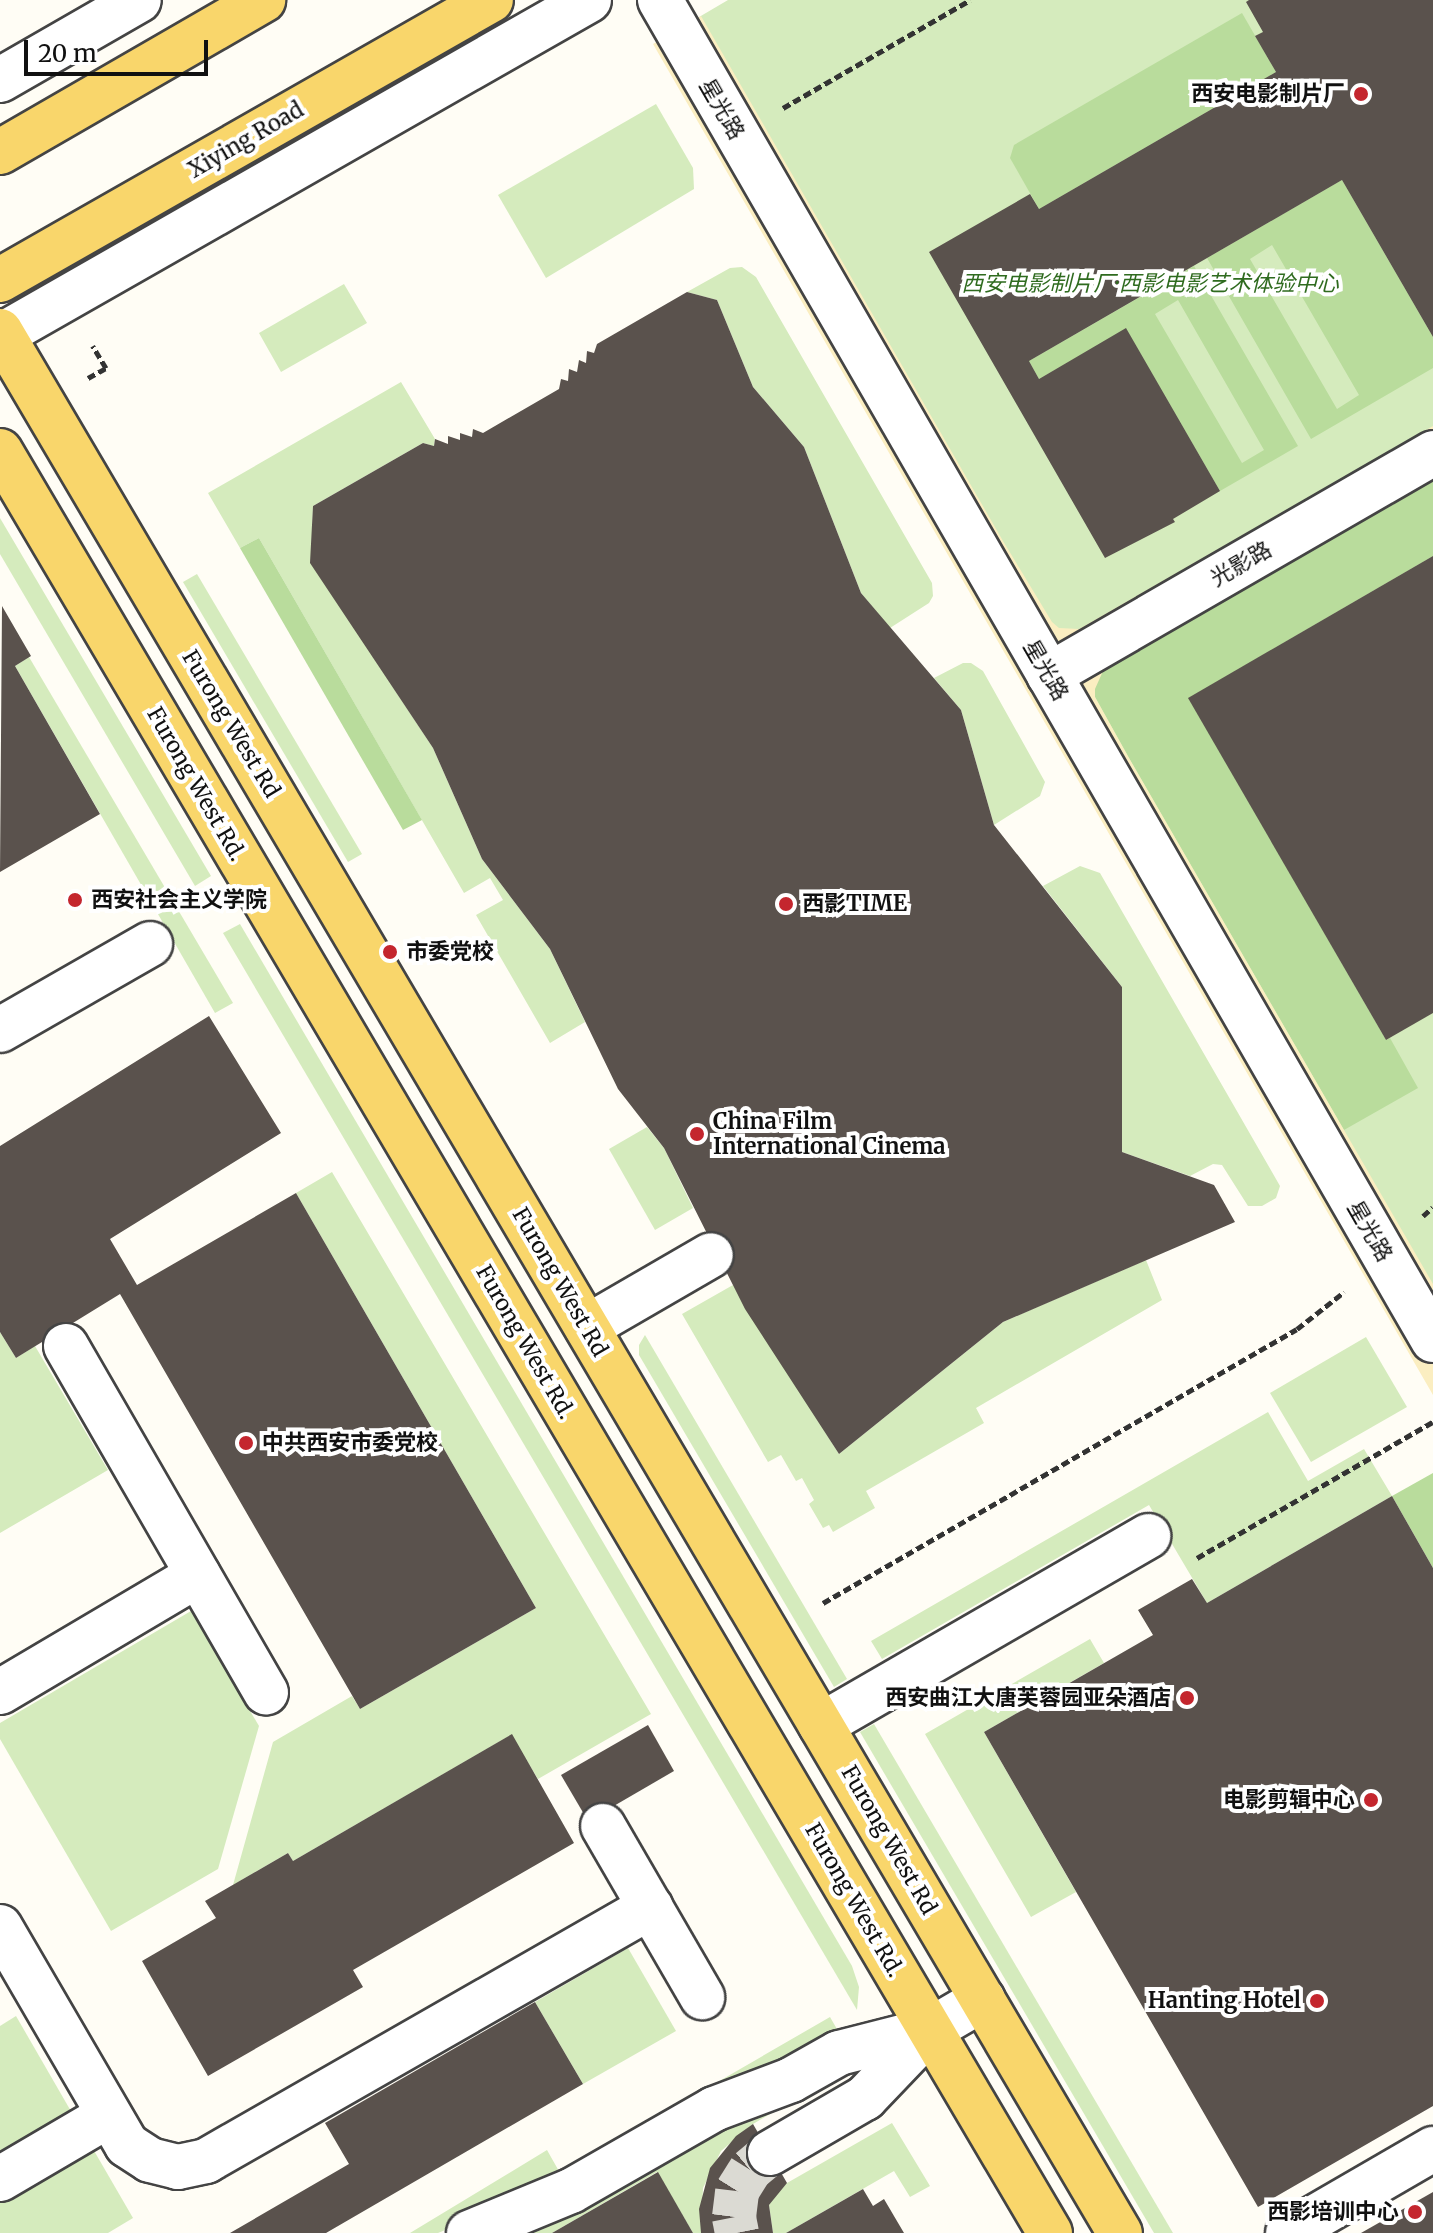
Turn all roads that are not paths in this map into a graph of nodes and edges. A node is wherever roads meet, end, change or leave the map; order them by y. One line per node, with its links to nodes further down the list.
1 (139, 0): 6 (street)
2 (263, 0): 7 (main road)
3 (491, 0): 8 (main road, Xiying Road)
4 (589, 0): 9 (street)
5 (660, 0): 12 (street, 星光路)
6 (0, 80)
7 (0, 152)
8 (0, 280)
9 (1, 334): 16 (main road, Furong West Rd)
10 (0, 451): 29 (main road, Furong West Rd.)
11 (1433, 453): 12 (street, 光影路)
12 (1049, 675): 17 (street, 星光路)
13 (150, 944): 14 (street)
14 (0, 1030)
15 (711, 1255): 16 (street)
16 (587, 1327): 23 (main road, Furong West Rd)
17 (1433, 1340)
18 (66, 1346): 20 (street)
19 (1148, 1536): 23 (street)
20 (198, 1575): 21 (street); 22 (street)
21 (0, 1692)
22 (266, 1692)
23 (821, 1725): 28 (main road, Furong West Rd)
24 (603, 1826): 25 (street)
25 (650, 1907): 27 (street); 30 (street)
26 (0, 1927): 30 (street)
27 (702, 1997)
28 (983, 1999): 29 (street); 36 (main road, Furong West Rd)
29 (930, 2030): 32 (street); 34 (street); 35 (main road, Furong West Rd.)
30 (114, 2124): 33 (street)
31 (1433, 2149): 37 (street)
32 (770, 2153)
33 (0, 2179)
34 (469, 2233)
35 (1050, 2233)
36 (1120, 2233)
37 (1288, 2233)

